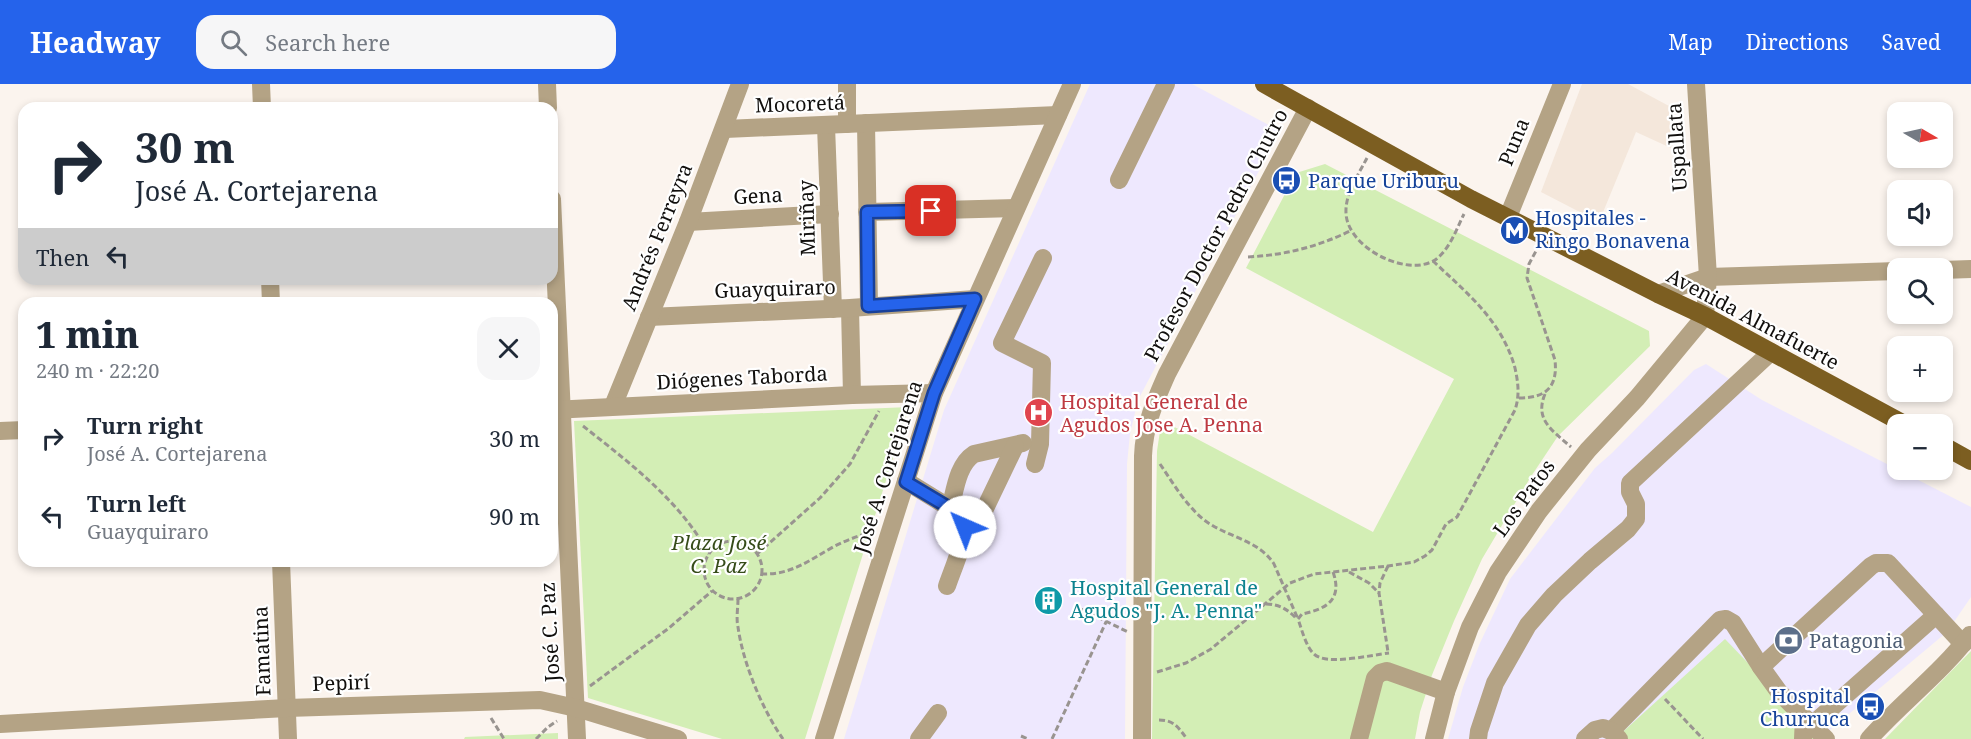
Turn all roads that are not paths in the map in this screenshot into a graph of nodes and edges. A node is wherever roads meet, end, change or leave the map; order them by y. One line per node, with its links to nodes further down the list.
1 (261, 84): 10 (street)
2 (547, 84): 11 (street)
3 (740, 84): 17 (street, Andrés Ferreyra)
4 (847, 84): 15 (street)
5 (1072, 84): 13 (street, José A. Cortejarena)
6 (1166, 84): 18 (street)
7 (1264, 84): 12 (main road, Avenida Almafuerte)
8 (1562, 84): 22 (street, Puna)
9 (1696, 84): 28 (street, Uspallata)
10 (262, 102)
11 (548, 102)
12 (1308, 108): 22 (main road, Avenida Almafuerte); 70 (street, Profesor Doctor Pedro Chutro)
13 (1058, 115): 14 (street, Mocoretá); 19 (street, José A. Cortejarena)
14 (866, 123): 15 (street, Mocoretá); 20 (street)
15 (847, 124): 16 (street, Mocoretá)
16 (826, 126): 17 (street, Mocoretá); 21 (street, Miriñay)
17 (725, 129): 23 (street, Andrés Ferreyra)
18 (1119, 180)
19 (1016, 208): 20 (street); 30 (street, José A. Cortejarena)
20 (867, 212): 31 (street)
21 (830, 214): 23 (street, Gena); 32 (street, Miriñay)
22 (1508, 217): 29 (main road, Avenida Almafuerte)
23 (688, 222): 34 (street, Andrés Ferreyra)
24 (1043, 258): 44 (street)
25 (1971, 269): 26 (street)
26 (1953, 270)
27 (1887, 271): 28 (street)
28 (1708, 277): 29 (street); 33 (street, Uspallata)
29 (1658, 294): 33 (main road, Avenida Almafuerte)
30 (975, 299): 31 (street, Guayquiraro); 36 (street, José A. Cortejarena)
31 (868, 306): 32 (street, Guayquiraro)
32 (842, 308): 34 (street, Guayquiraro); 37 (street, Miriñay)
33 (1706, 316): 35 (main road, Avenida Almafuerte); 58 (street, Los Patos)
34 (649, 317): 38 (street, Andrés Ferreyra)
35 (1771, 352): 40 (main road, Avenida Almafuerte); 73 (street)
36 (934, 393): 37 (street, Diógenes Taborda); 49 (street, José A. Cortejarena)
37 (852, 395): 38 (street, Diógenes Taborda)
38 (613, 406): 39 (street, Diógenes Taborda)
39 (558, 410)
40 (1887, 414)
41 (558, 426): 59 (street, José C. Paz)
42 (18, 430): 43 (street)
43 (0, 431)
44 (1040, 434): 45 (street); 48 (street)
45 (1015, 446): 51 (street); 52 (street)
46 (1953, 451): 47 (main road)
47 (1971, 461)
48 (1035, 464)
49 (906, 482): 50 (street, José A. Cortejarena); 51 (street)
50 (900, 500): 51 (street); 68 (street, José A. Cortejarena)
51 (950, 509): 52 (street)
52 (954, 564): 54 (street)
53 (281, 567): 60 (street, Famatina)
54 (947, 586)
55 (1936, 615): 56 (street); 57 (street); 63 (street)
56 (1967, 639): 76 (street)
57 (1761, 667): 63 (street); 64 (street)
58 (1446, 692): 71 (street); 72 (street, Los Patos)
59 (575, 702): 60 (street, Pepirí); 66 (street, José C. Paz); 67 (street, Pepirí)
60 (287, 708): 62 (street, Pepirí); 65 (street, Famatina)
61 (938, 713): 69 (street)
62 (0, 724)
63 (1806, 727): 75 (street)
64 (1615, 735): 74 (street)
65 (288, 739)
66 (577, 739)
67 (678, 739)
68 (824, 739)
69 (919, 739)
70 (1142, 739)
71 (1359, 739)
72 (1434, 739)
73 (1478, 739)
74 (1585, 739)
75 (1826, 739)
76 (1869, 739)

